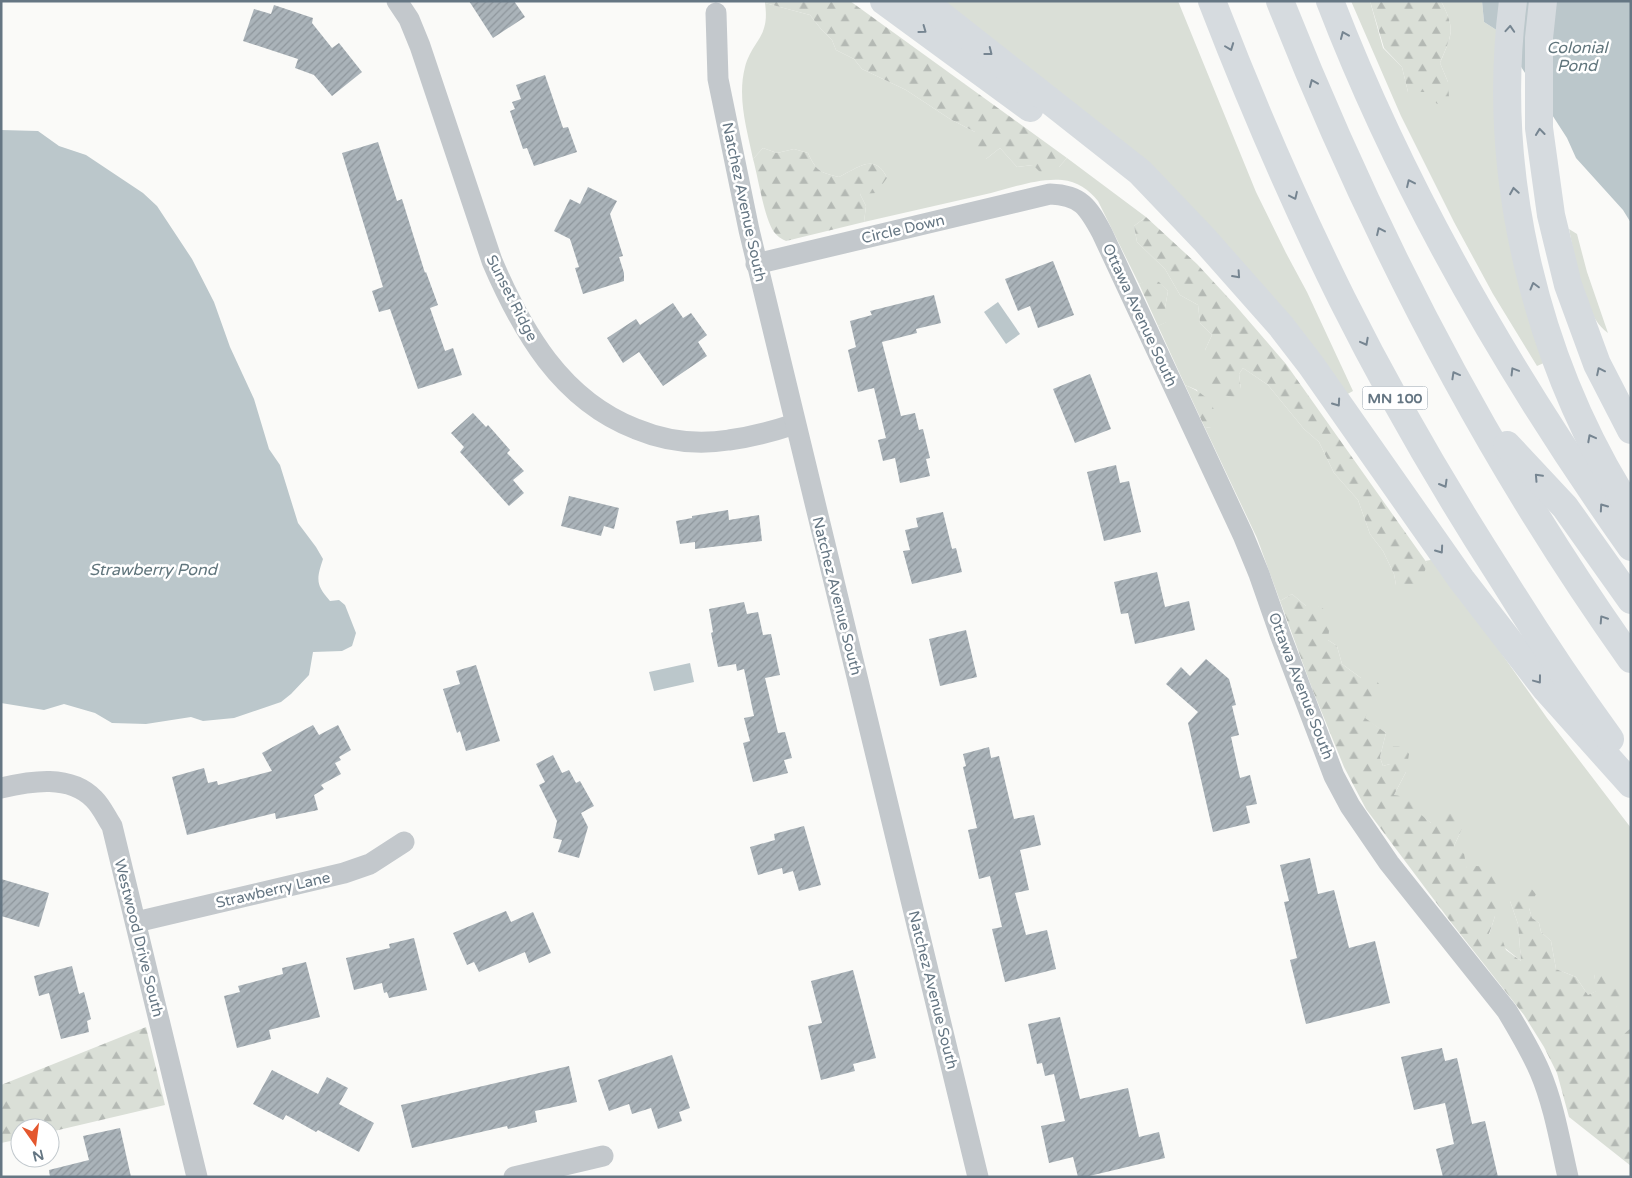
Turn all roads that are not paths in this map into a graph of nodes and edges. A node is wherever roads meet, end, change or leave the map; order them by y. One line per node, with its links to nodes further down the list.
1 (397, 1): 14 (street, Sunset Ridge)
2 (884, 1): 11 (highway, one-way to 11)
3 (923, 1): 11 (highway, one-way to 11)
4 (1212, 1): 20 (highway, MN 100, one-way to 20)
5 (1280, 1): 13 (highway, one-way to 5)
6 (1330, 1): 17 (highway, one-way to 6)
7 (1513, 1): 16 (highway, one-way to 7)
8 (1543, 1): 15 (highway, one-way to 8)
9 (716, 13): 12 (street, Natchez Avenue South)
10 (1050, 194): 12 (street, Circle Down); 29 (street, Ottawa Avenue South)
11 (1204, 239): 21 (highway, one-way to 21)
12 (756, 264): 14 (street, Natchez Avenue South)
13 (1474, 409): 18 (highway, one-way to 13); 19 (highway, one-way to 13)
14 (795, 424): 28 (street, Natchez Avenue South)
15 (1631, 430)
16 (1631, 511)
17 (1631, 547)
18 (1631, 600)
19 (1631, 659)
20 (1631, 767)
21 (1631, 784)
22 (1, 788): 24 (street, Westwood Drive South)
23 (404, 842): 24 (street, Strawberry Lane)
24 (136, 922): 26 (street, Westwood Drive South)
25 (604, 1156): 27 (street)
26 (197, 1177)
27 (514, 1177)
28 (978, 1177)
29 (1568, 1177)

